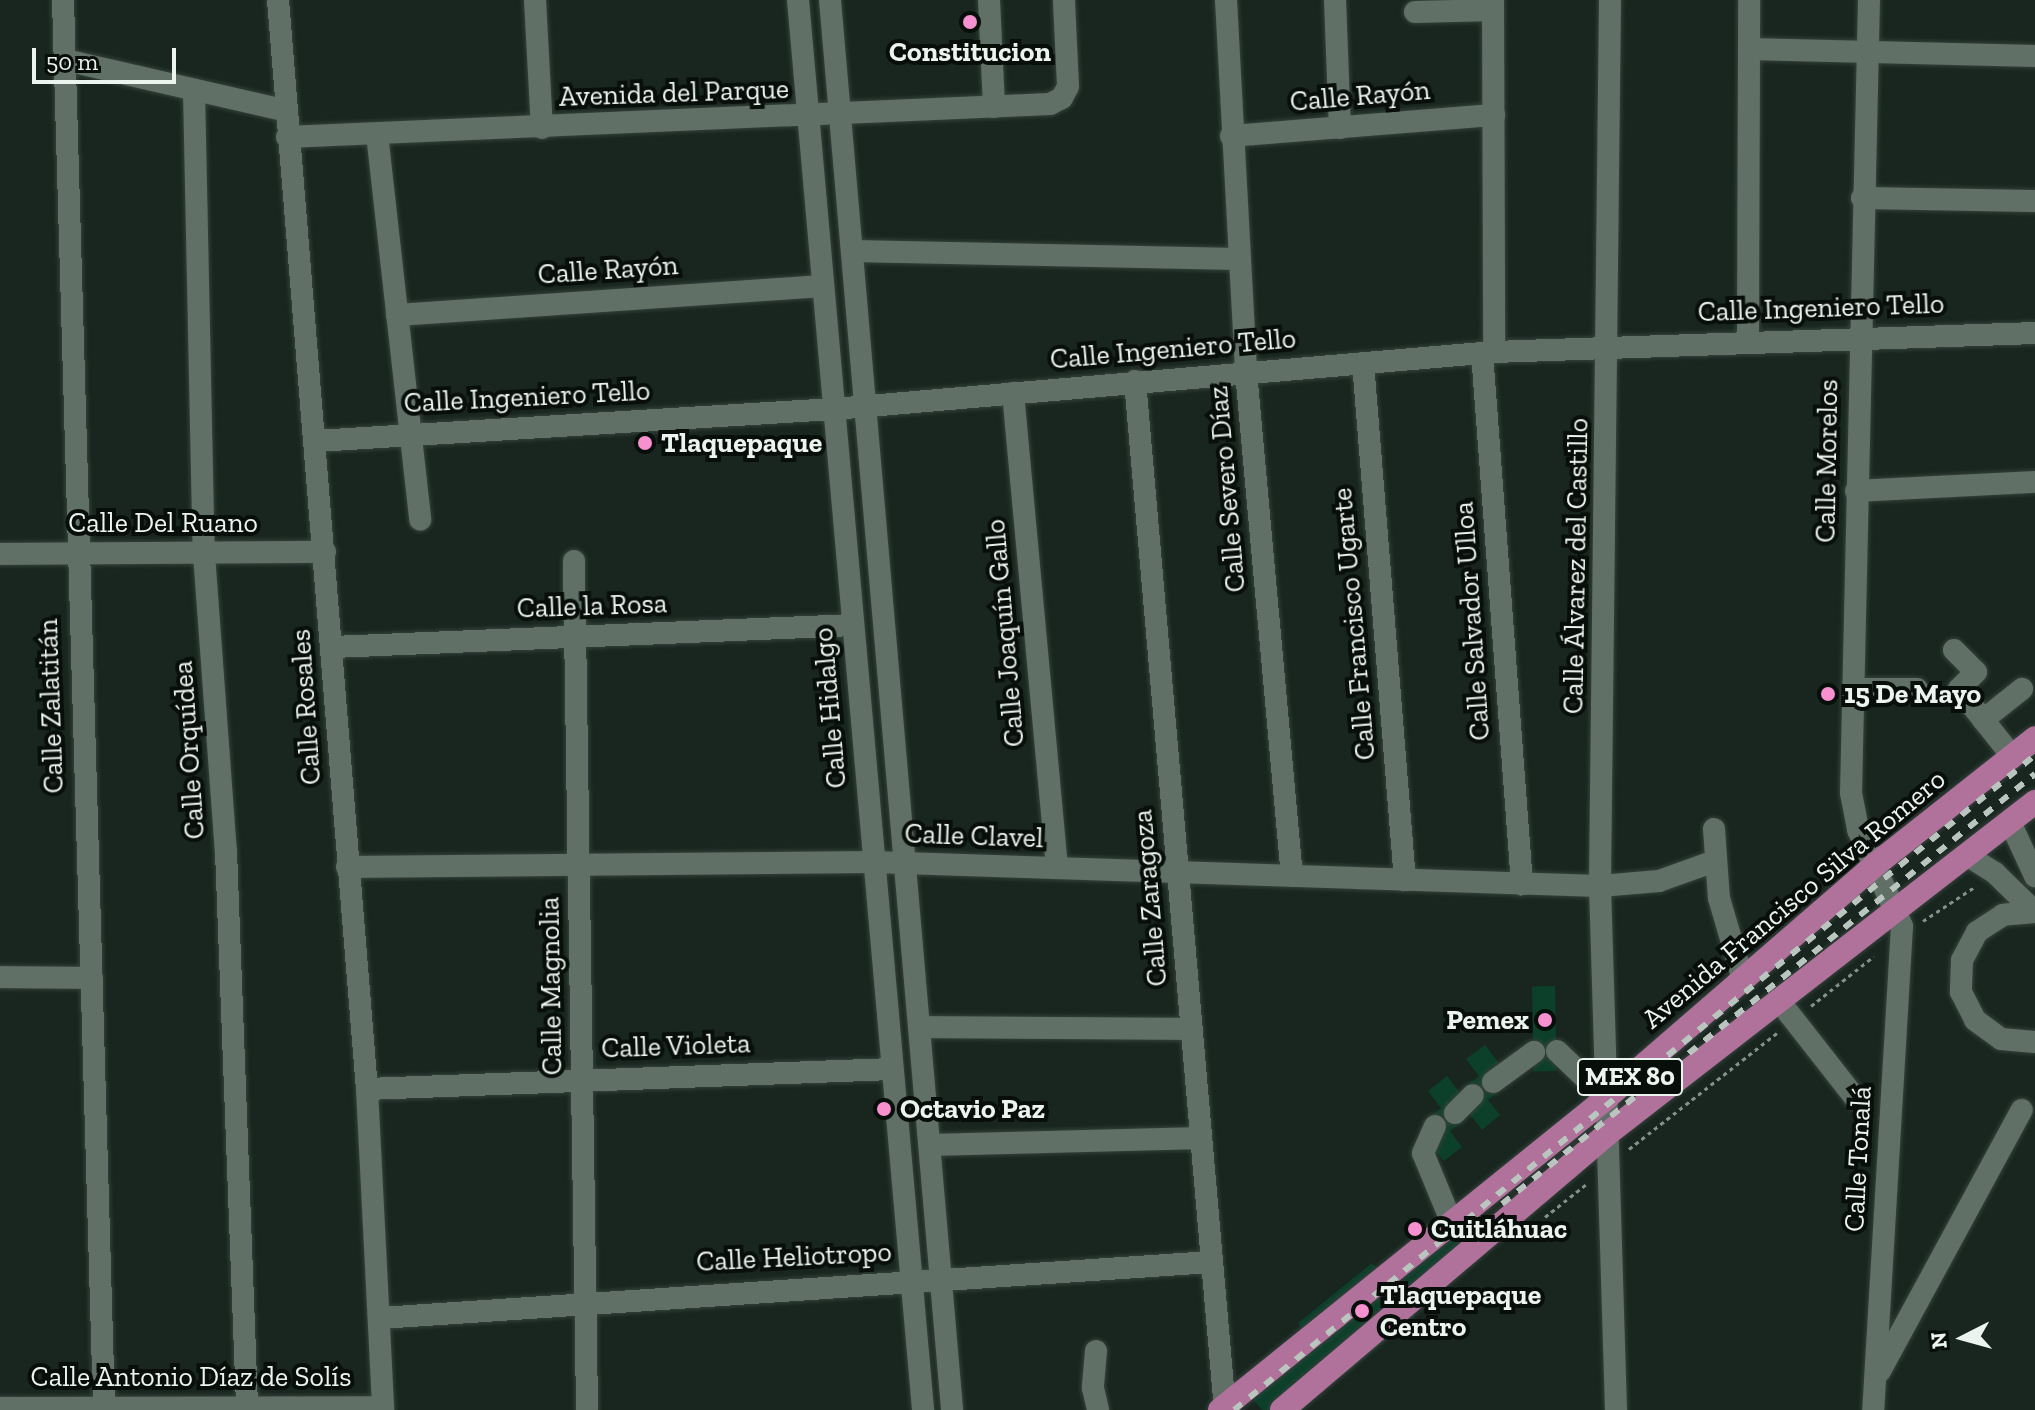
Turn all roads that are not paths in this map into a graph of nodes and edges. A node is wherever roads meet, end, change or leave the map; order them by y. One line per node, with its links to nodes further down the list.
1 (63, 0): 18 (street, Calle Zalatitán)
2 (278, 0): 21 (street, Calle Rosales)
3 (535, 0): 25 (street)
4 (798, 0): 24 (street, Calle Hidalgo)
5 (830, 0): 22 (street)
6 (989, 0): 20 (street)
7 (1064, 0): 20 (street, Avenida del Parque)
8 (1226, 0): 28 (street, Calle Severo Díaz)
9 (1335, 0): 26 (street)
10 (1610, 0): 39 (street, Calle Álvarez del Castillo)
11 (1749, 0): 15 (street)
12 (1869, 0): 16 (street, Calle Morelos)
13 (1493, 5): 14 (street); 23 (street, Calle Salvador Ulloa)
14 (1415, 12)
15 (1749, 49): 16 (street); 38 (street)
16 (1865, 52): 17 (street); 30 (street, Calle Morelos)
17 (2035, 56)
18 (65, 60): 19 (street); 54 (street, Calle Zalatitán)
19 (194, 90): 21 (street); 55 (street, Calle Orquídea)
20 (994, 107): 22 (street, Avenida del Parque)
21 (284, 110): 29 (street, Calle Rosales)
22 (840, 113): 24 (street, Avenida del Parque); 32 (street)
23 (1494, 115): 26 (street, Calle Rayón); 40 (street, Calle Salvador Ulloa)
24 (809, 118): 25 (street, Avenida del Parque); 34 (street, Calle Hidalgo)
25 (542, 128): 27 (street, Avenida del Parque)
26 (1340, 128): 28 (street, Calle Rayón)
27 (377, 134): 29 (street, Avenida del Parque); 35 (street)
28 (1231, 136): 33 (street, Calle Severo Díaz)
29 (287, 137): 48 (street, Calle Rosales)
30 (1862, 198): 31 (street); 37 (street, Calle Morelos)
31 (2035, 201)
32 (852, 251): 33 (street); 45 (street)
33 (1239, 259): 42 (street, Calle Severo Díaz)
34 (823, 286): 35 (street, Calle Rayón); 46 (street, Calle Hidalgo)
35 (397, 315): 47 (street)
36 (2035, 333): 37 (street, Calle Ingeniero Tello)
37 (1859, 337): 38 (street, Calle Ingeniero Tello); 50 (street, Calle Morelos)
38 (1748, 339): 39 (street, Calle Ingeniero Tello)
39 (1610, 346): 40 (street, Calle Ingeniero Tello); 83 (street, Calle Álvarez del Castillo)
40 (1488, 353): 41 (street, Calle Ingeniero Tello); 82 (street, Calle Salvador Ulloa)
41 (1363, 363): 42 (street, Calle Ingeniero Tello); 81 (street, Calle Francisco Ugarte)
42 (1246, 372): 43 (street, Calle Ingeniero Tello); 79 (street, Calle Severo Díaz)
43 (1135, 381): 44 (street, Calle Ingeniero Tello); 78 (street, Calle Zaragoza)
44 (1013, 393): 45 (street, Calle Ingeniero Tello); 77 (street, Calle Joaquín Gallo)
45 (866, 406): 46 (street, Calle Ingeniero Tello); 74 (street)
46 (834, 409): 47 (street, Calle Ingeniero Tello); 57 (street, Calle Hidalgo)
47 (410, 434): 48 (street, Calle Ingeniero Tello); 51 (street)
48 (316, 441): 52 (street, Calle Rosales)
49 (2035, 482): 50 (street)
50 (1856, 491): 61 (street, Calle Morelos)
51 (420, 520)
52 (325, 552): 55 (street, Calle Del Ruano); 59 (street, Calle Rosales)
53 (0, 554): 54 (street, Calle Del Ruano)
54 (75, 554): 55 (street, Calle Del Ruano); 87 (street, Calle Zalatitán)
55 (204, 554): 116 (street, Calle Orquídea)
56 (574, 561): 58 (street, Calle Magnolia)
57 (853, 625): 58 (street, Calle la Rosa); 72 (street, Calle Hidalgo)
58 (575, 637): 59 (street, Calle la Rosa); 73 (street, Calle Magnolia)
59 (333, 647): 76 (street, Calle Rosales)
60 (1954, 650): 64 (street)
61 (1853, 689): 62 (street); 75 (street, Calle Morelos)
62 (1917, 689)
63 (2022, 689): 64 (street)
64 (1983, 720): 66 (street)
65 (2035, 738): 66 (main road, Avenida Francisco Silva Romero / MEX 80)
66 (2012, 756): 75 (main road, Avenida Francisco Silva Romero / MEX 80)
67 (2035, 802): 68 (main road, MEX 80)
68 (2010, 822): 70 (main road, MEX 80); 80 (street)
69 (1714, 829): 71 (street)
70 (1968, 856): 84 (street); 85 (main road, MEX 80)
71 (1715, 861): 83 (street, Calle Clavel); 88 (street)
72 (873, 862): 73 (street, Calle Clavel); 74 (street, Calle Clavel); 95 (street, Calle Hidalgo)
73 (578, 863): 76 (street, Calle Clavel); 96 (street, Calle Magnolia)
74 (906, 864): 77 (street, Calle Clavel); 90 (street)
75 (1875, 865): 85 (street, Calle Morelos); 88 (main road, Avenida Francisco Silva Romero / MEX 80)
76 (347, 867): 98 (street, Calle Rosales)
77 (1057, 868): 78 (street, Calle Clavel)
78 (1178, 873): 79 (street, Calle Clavel); 91 (street, Calle Zaragoza)
79 (1292, 876): 81 (street, Calle Clavel)
80 (2035, 876)
81 (1405, 880): 82 (street, Calle Clavel)
82 (1522, 884): 83 (street, Calle Clavel)
83 (1600, 886): 100 (street, Calle Álvarez del Castillo)
84 (2035, 912): 92 (street)
85 (1901, 923): 89 (main road, MEX 80); 115 (street, Calle Tonalá)
86 (0, 977): 87 (street)
87 (92, 978): 118 (street, Calle Zalatitán)
88 (1743, 980): 100 (main road, Avenida Francisco Silva Romero / MEX 80)
89 (1788, 1011): 101 (street); 105 (main road, MEX 80)
90 (921, 1027): 91 (street); 107 (street)
91 (1191, 1029): 106 (street, Calle Zaragoza)
92 (2035, 1042)
93 (1557, 1051): 100 (street)
94 (1534, 1052): 97 (street)
95 (892, 1069): 96 (street, Calle Violeta); 111 (street, Calle Hidalgo)
96 (582, 1079): 98 (street, Calle Violeta); 112 (street, Calle Magnolia)
97 (1493, 1082)
98 (367, 1089): 113 (street, Calle Rosales)
99 (1473, 1095): 103 (street)
100 (1606, 1098): 105 (street, Calle Álvarez del Castillo); 108 (main road, Avenida Francisco Silva Romero / MEX 80)
101 (1856, 1099)
102 (2022, 1110): 115 (street)
103 (1455, 1113)
104 (1435, 1126): 108 (street)
105 (1607, 1134): 121 (main road, MEX 80); 126 (street, Calle Álvarez del Castillo)
106 (1201, 1138): 107 (street); 109 (street, Calle Zaragoza)
107 (931, 1145): 110 (street)
108 (1451, 1221): 120 (main road, Avenida Francisco Silva Romero / MEX 80)
109 (1212, 1262): 110 (street, Calle Heliotropo); 120 (street, Calle Zaragoza)
110 (942, 1278): 111 (street, Calle Heliotropo); 124 (street)
111 (911, 1280): 112 (street, Calle Heliotropo); 123 (street, Calle Hidalgo)
112 (587, 1300): 113 (street, Calle Heliotropo); 122 (street, Calle Magnolia)
113 (381, 1318): 119 (street, Calle Rosales)
114 (1096, 1351): 125 (street)
115 (1875, 1379): 127 (street, Calle Tonalá)
116 (247, 1406): 118 (street, Calle Antonio Díaz de Solís); 119 (street, Calle Antonio Díaz de Solís)
117 (0, 1408): 118 (street, Calle Antonio Díaz de Solís)
118 (104, 1408)
119 (383, 1408)
120 (1223, 1409)
121 (1286, 1409)
122 (587, 1410)
123 (923, 1410)
124 (952, 1410)
125 (1098, 1410)
126 (1616, 1410)
127 (1873, 1410)

